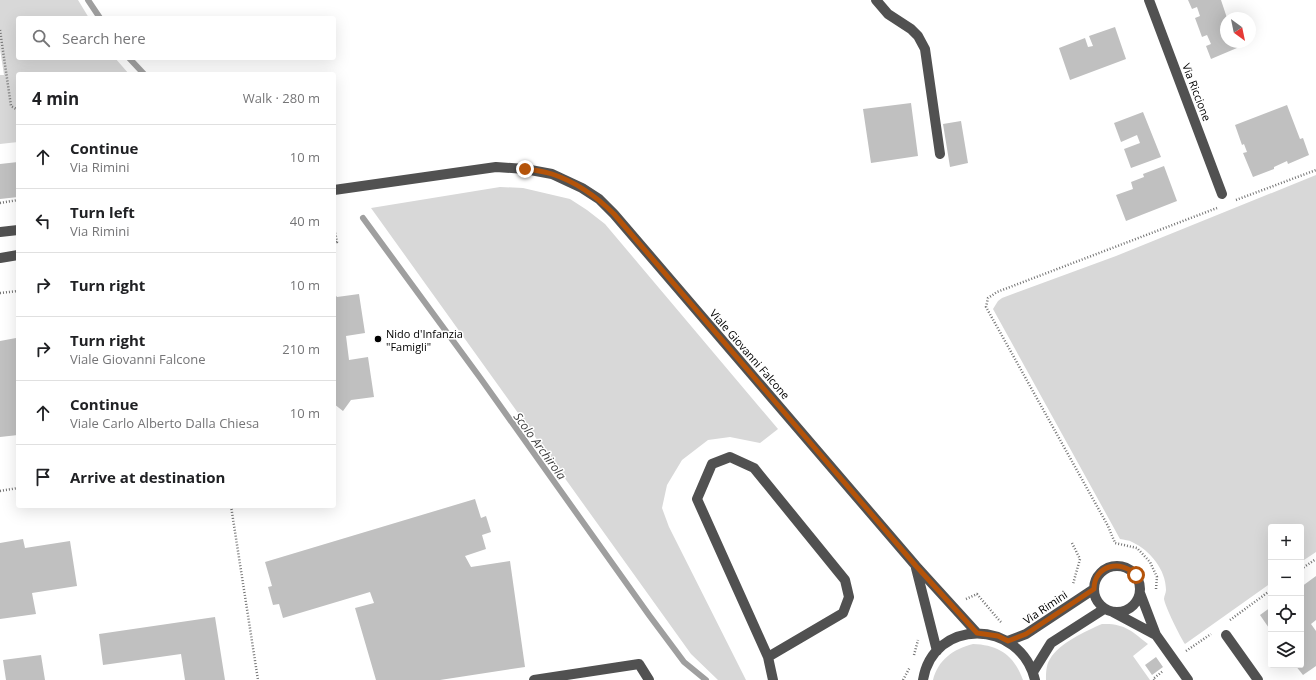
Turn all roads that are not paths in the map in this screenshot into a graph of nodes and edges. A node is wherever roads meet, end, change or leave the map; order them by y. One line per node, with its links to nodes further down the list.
1 (876, 0): 3 (street)
2 (1149, 0): 5 (street, Via Riccione)
3 (940, 154)
4 (336, 190): 10 (street, Viale Giovanni Falcone)
5 (1222, 194)
6 (16, 230): 7 (street)
7 (0, 232)
8 (16, 255): 9 (street)
9 (0, 258)
10 (916, 566): 15 (street, Viale Giovanni Falcone); 18 (street, Viale Giovanni Falcone)
11 (1094, 589): 12 (street); 13 (street); 17 (street, Via Rimini)
12 (1140, 593): 13 (street); 16 (street)
13 (1109, 610): 16 (street); 20 (street)
14 (1221, 632): 26 (street)
15 (977, 633): 17 (street); 18 (street)
16 (1156, 635): 25 (street)
17 (1008, 641): 20 (street)
18 (938, 651): 24 (street)
19 (768, 657): 19 (street); 23 (street)
20 (1034, 676)
21 (534, 680): 22 (street)
22 (649, 680)
23 (773, 680)
24 (923, 680)
25 (1188, 680)
26 (1258, 680)

